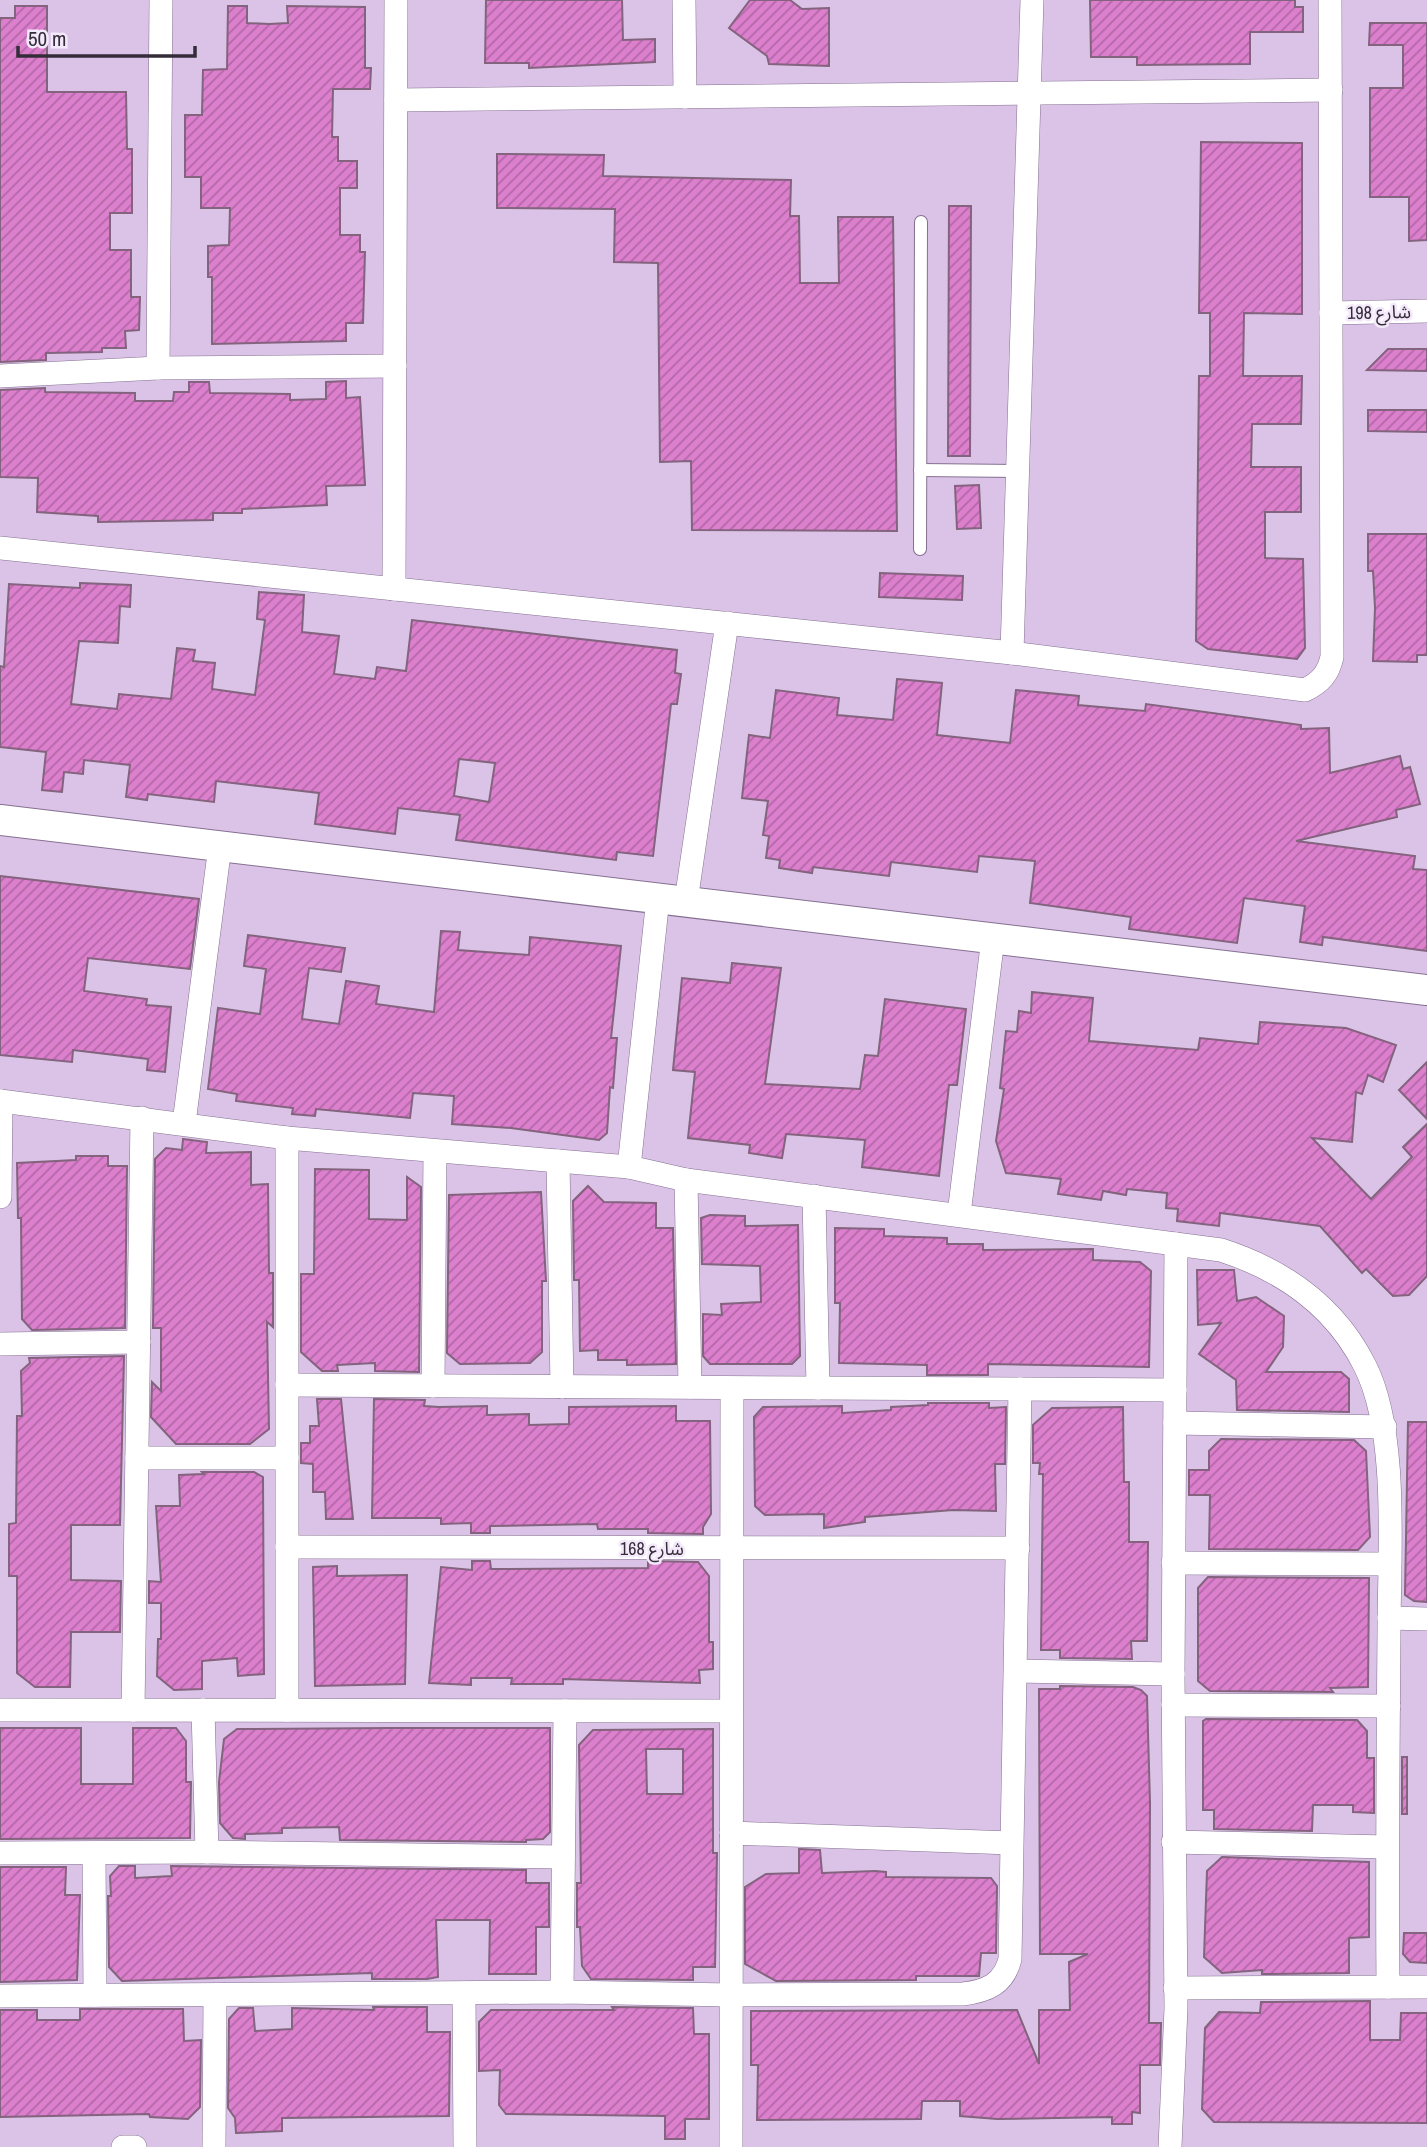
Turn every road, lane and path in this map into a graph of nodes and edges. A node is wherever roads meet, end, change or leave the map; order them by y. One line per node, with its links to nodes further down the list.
1 (161, 0): 14 (street)
2 (396, 0): 9 (street)
3 (684, 0): 8 (street)
4 (1032, 0): 7 (street)
5 (1330, 0): 6 (street)
6 (1331, 90): 7 (street); 12 (street)
7 (1029, 93): 8 (street); 17 (street)
8 (685, 97): 9 (street)
9 (396, 100): 13 (street)
10 (921, 222): 16 (lane)
11 (1427, 311): 12 (street, شارع 198)
12 (1331, 313): 22 (street)
13 (395, 366): 14 (street); 20 (street)
14 (158, 368): 15 (street)
15 (0, 376)
16 (920, 470): 17 (lane); 19 (lane)
17 (1018, 471): 22 (street)
18 (0, 548): 20 (street)
19 (920, 549)
20 (394, 589): 21 (street)
21 (727, 623): 22 (street); 25 (street)
22 (1012, 653)
23 (0, 820): 24 (street)
24 (220, 846): 25 (street); 30 (street)
25 (672, 900): 26 (street); 34 (street)
26 (993, 938): 27 (street); 38 (street)
27 (1427, 990)
28 (0, 1101): 29 (street); 37 (street)
29 (142, 1118): 30 (street); 40 (street)
30 (184, 1123): 31 (street)
31 (287, 1138): 32 (street); 42 (street)
32 (435, 1151): 33 (street); 43 (street)
33 (558, 1161): 34 (street); 44 (street)
34 (629, 1167): 35 (street)
35 (686, 1180): 36 (street); 45 (street)
36 (814, 1196): 38 (street); 47 (street)
37 (0, 1197)
38 (959, 1214): 39 (street)
39 (1176, 1244): 49 (street); 51 (street)
40 (139, 1342): 41 (street); 52 (street)
41 (0, 1344)
42 (287, 1385): 43 (street); 53 (street)
43 (433, 1386): 44 (street)
44 (562, 1387): 45 (street)
45 (690, 1387): 46 (street)
46 (732, 1388): 47 (street); 55 (street)
47 (818, 1388): 48 (street)
48 (1020, 1390): 49 (street); 56 (street)
49 (1175, 1390): 50 (street)
50 (1175, 1423): 51 (street); 57 (street)
51 (1385, 1427): 58 (street)
52 (137, 1458): 53 (street); 66 (street)
53 (287, 1458): 54 (street)
54 (287, 1547): 55 (street, شارع 168); 68 (street)
55 (732, 1548): 56 (street, شارع 168); 70 (street)
56 (1018, 1548): 61 (street)
57 (1173, 1563): 58 (street); 62 (street)
58 (1389, 1564): 59 (street)
59 (1389, 1618): 60 (street); 64 (street)
60 (1427, 1619)
61 (1016, 1671): 62 (street); 73 (street)
62 (1173, 1674): 63 (street)
63 (1173, 1705): 64 (street); 72 (street)
64 (1389, 1706): 74 (street)
65 (0, 1710): 66 (street)
66 (133, 1710): 67 (street)
67 (203, 1710): 68 (street); 75 (street)
68 (287, 1710): 69 (street)
69 (565, 1711): 70 (street); 78 (street)
70 (731, 1711): 71 (street)
71 (731, 1833): 73 (street); 85 (street)
72 (1173, 1842): 74 (street); 79 (street)
73 (1011, 1843): 85 (street)
74 (1387, 1847): 80 (street)
75 (207, 1852): 77 (street); 78 (street)
76 (0, 1853): 77 (street)
77 (94, 1853): 84 (street)
78 (563, 1857): 82 (street)
79 (1175, 1987): 80 (street); 93 (street)
80 (1388, 1987): 81 (street)
81 (1427, 1987)
82 (562, 1992): 83 (street); 85 (street)
83 (464, 1993): 87 (street); 91 (street)
84 (95, 1995): 86 (street); 87 (street)
85 (731, 1995): 92 (street)
86 (0, 1996)
87 (215, 1996): 90 (street)
88 (126, 2147): 89 (street)
89 (135, 2147)
90 (214, 2147)
91 (465, 2147)
92 (731, 2147)
93 (1170, 2147)

